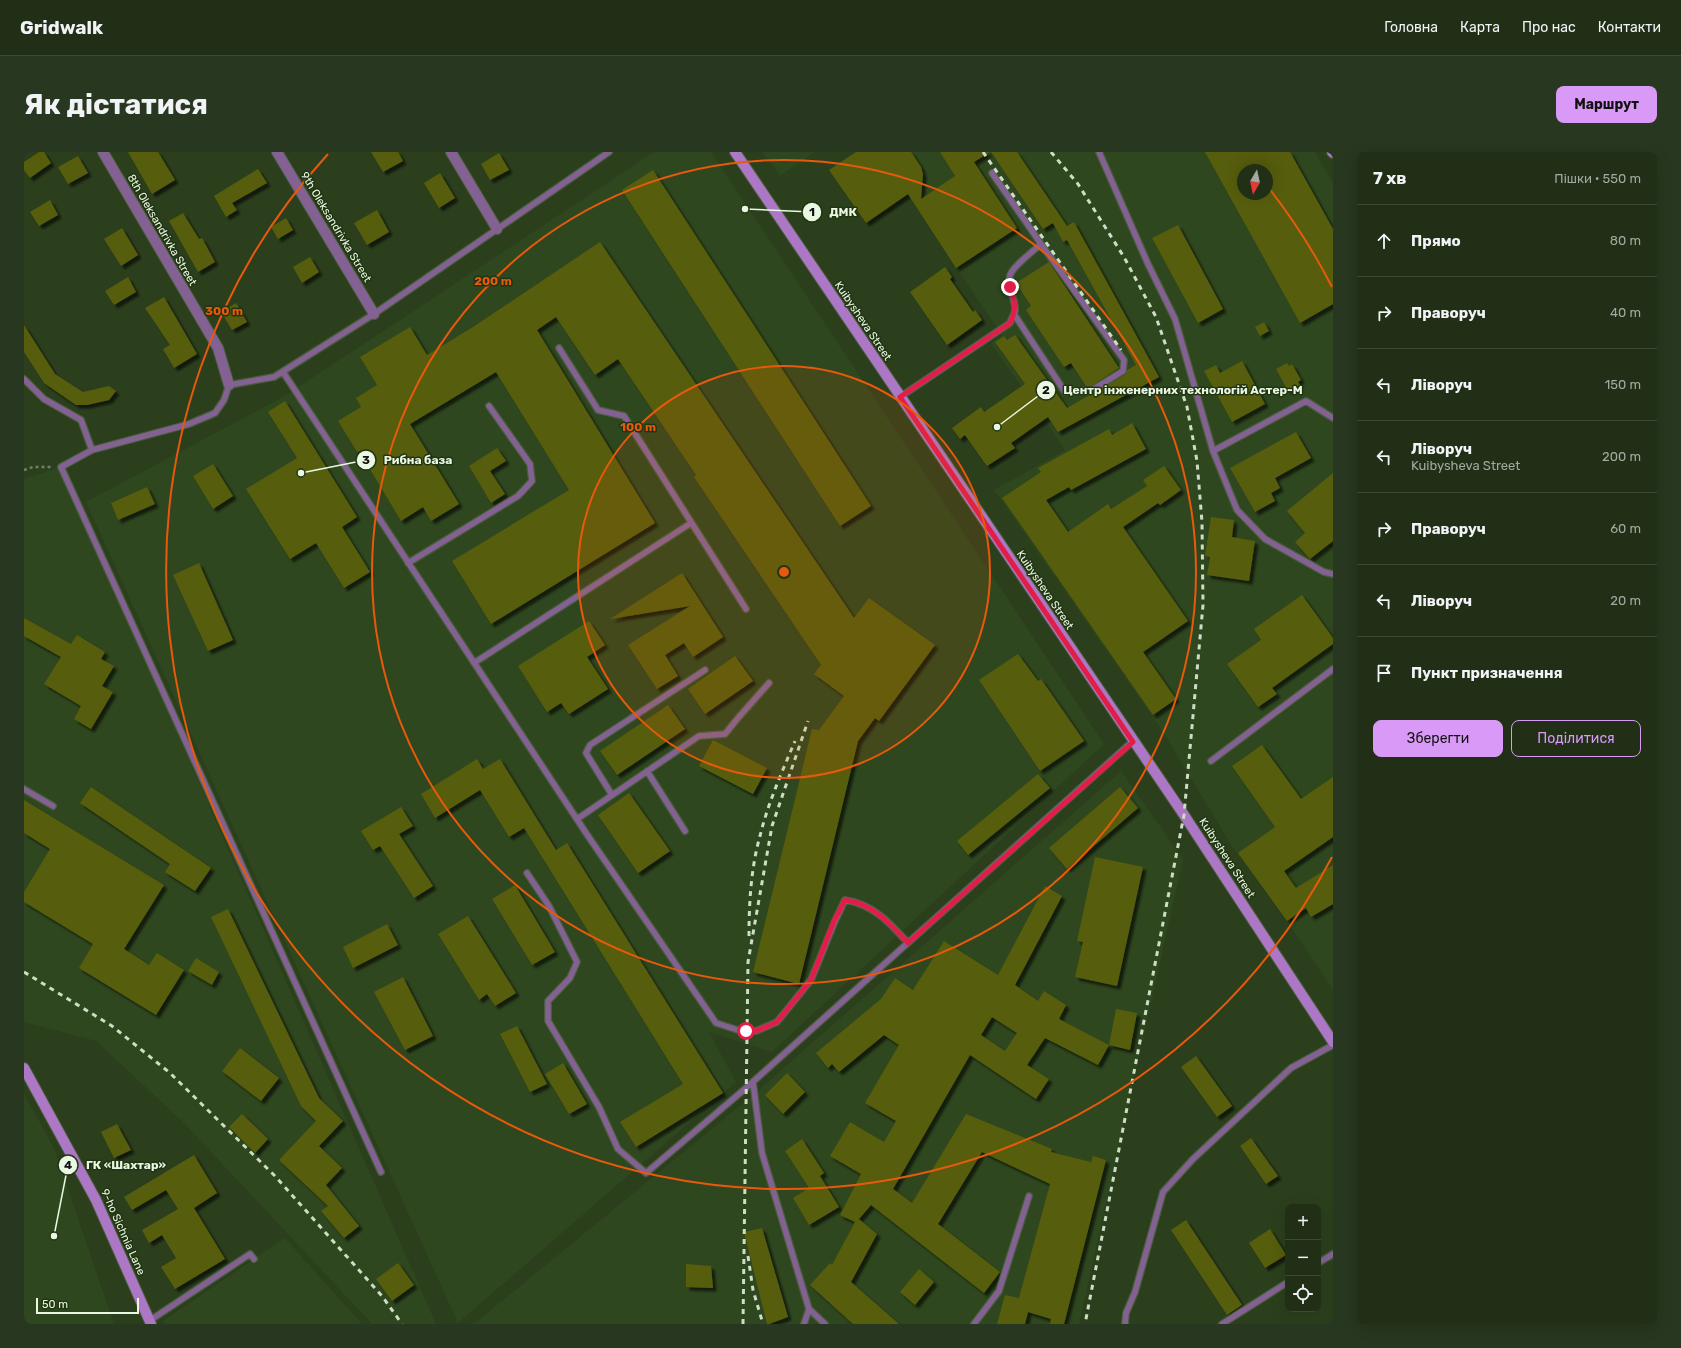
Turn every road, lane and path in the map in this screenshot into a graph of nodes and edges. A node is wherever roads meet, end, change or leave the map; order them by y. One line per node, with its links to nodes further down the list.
1 (103, 152): 15 (street, 8th Oleksandrivka Street)
2 (277, 152): 10 (street, 9th Oleksandrivka Street)
3 (451, 152): 8 (street)
4 (609, 152): 8 (lane)
5 (734, 152): 16 (main road, Kuibysheva Street)
6 (1098, 152): 20 (lane)
7 (992, 173): 9 (lane)
8 (497, 229): 10 (lane)
9 (1041, 244): 11 (lane); 11 (lane)
10 (374, 314): 13 (lane)
11 (1014, 314): 16 (lane)
12 (560, 348): 23 (lane)
13 (283, 372): 15 (lane); 24 (lane)
14 (24, 379): 19 (lane)
15 (229, 385): 19 (lane)
16 (900, 397): 31 (main road, Kuibysheva Street)
17 (488, 406): 24 (lane)
18 (1333, 418): 20 (lane)
19 (92, 450): 21 (lane)
20 (1213, 451): 25 (lane)
21 (61, 467): 22 (path); 44 (lane)
22 (24, 470)
23 (691, 524): 26 (lane); 27 (lane)
24 (408, 563): 27 (lane)
25 (1333, 574)
26 (746, 609)
27 (474, 663): 37 (lane)
28 (1333, 669): 32 (lane)
29 (705, 670): 35 (lane)
30 (769, 683): 33 (lane)
31 (1133, 742): 40 (lane); 41 (main road, Kuibysheva Street)
32 (1211, 761)
33 (647, 771): 35 (lane); 38 (lane)
34 (24, 789): 36 (lane)
35 (612, 795): 37 (lane)
36 (53, 806)
37 (577, 819): 40 (lane)
38 (685, 830)
39 (526, 873): 43 (lane)
40 (908, 943): 43 (lane)
41 (1333, 1044): 55 (lane)
42 (24, 1068): 51 (main road, 9-ho Sichnia Lane)
43 (754, 1082): 50 (lane)
44 (381, 1172)
45 (1029, 1196): 54 (lane)
46 (1333, 1254): 48 (lane)
47 (254, 1259): 51 (lane)
48 (1321, 1261)
49 (1285, 1284): 56 (lane)
50 (809, 1309): 52 (lane); 53 (lane)
51 (150, 1322)
52 (804, 1324)
53 (825, 1324)
54 (974, 1324)
55 (1125, 1324)
56 (1222, 1324)

